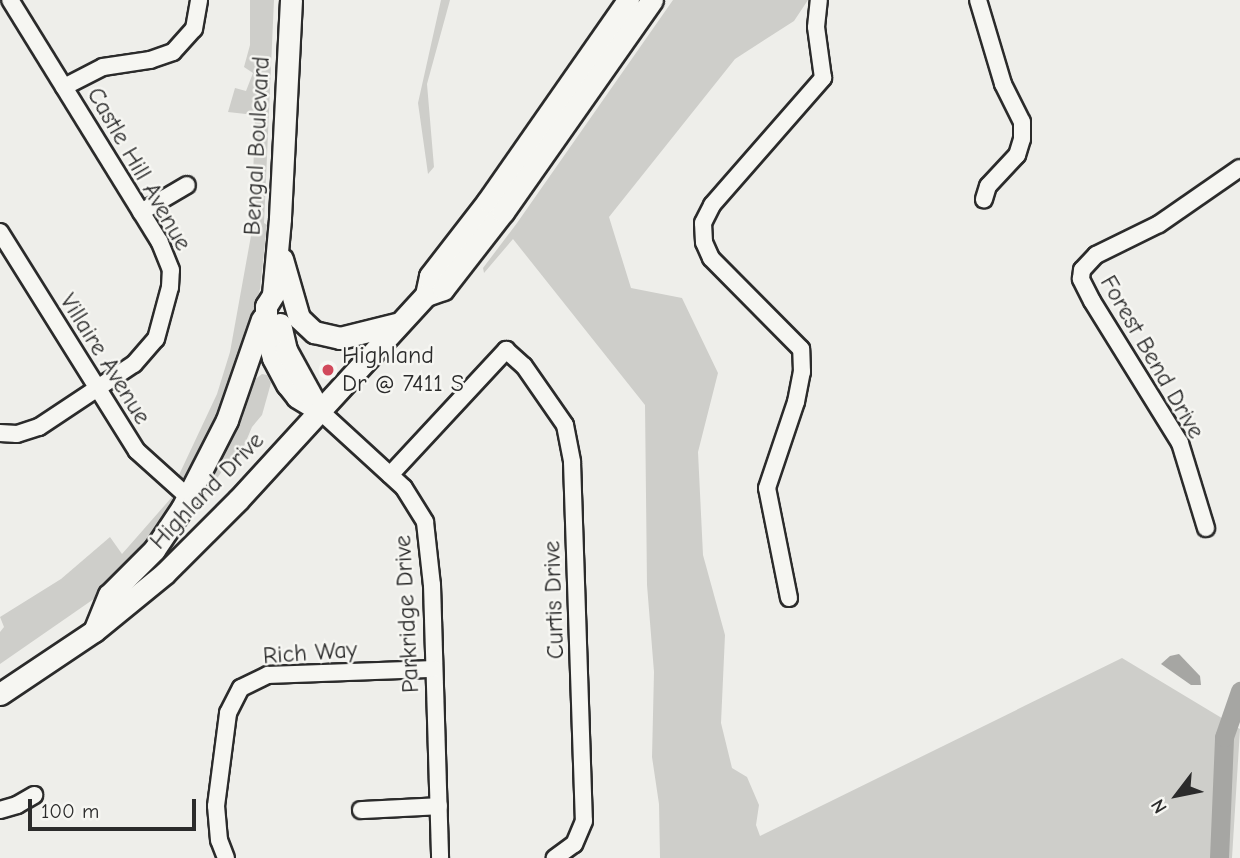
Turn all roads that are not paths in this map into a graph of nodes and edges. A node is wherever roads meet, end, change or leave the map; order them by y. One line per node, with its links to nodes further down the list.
1 (10, 0): 8 (street, Castle Hill Avenue)
2 (199, 0): 8 (street)
3 (291, 0): 14 (main road, Bengal Boulevard)
4 (628, 0): 15 (main road, Highland Drive)
5 (652, 0): 15 (main road, Highland Drive)
6 (819, 0): 24 (street)
7 (978, 0): 11 (street)
8 (64, 87): 12 (street, Castle Hill Avenue)
9 (1240, 168): 23 (street, Forest Bend Drive)
10 (187, 185): 12 (street)
11 (984, 199)
12 (141, 212): 18 (street, Castle Hill Avenue)
13 (0, 232): 18 (street, Villaire Avenue)
14 (278, 242): 16 (main road, Bengal Boulevard); 17 (main road)
15 (426, 295): 17 (main road, Highland Drive)
16 (269, 300): 19 (main road, Bengal Boulevard); 22 (main road)
17 (398, 323): 19 (main road, Highland Drive)
18 (97, 390): 20 (street, Castle Hill Avenue); 22 (street, Villaire Avenue)
19 (319, 410): 21 (street, Parkridge Drive); 25 (main road, Highland Drive)
20 (0, 433)
21 (390, 475): 26 (street, Parkridge Drive); 34 (street, Curtis Drive)
22 (188, 496): 25 (main road)
23 (1206, 528)
24 (789, 598)
25 (94, 631): 27 (main road, Highland Drive)
26 (434, 669): 29 (street, Parkridge Drive); 32 (street, Rich Way)
27 (0, 694)
28 (34, 795): 30 (street)
29 (439, 806): 31 (street); 33 (street, Parkridge Drive)
30 (0, 810)
31 (362, 810)
32 (223, 857)
33 (440, 858)
34 (555, 858)

